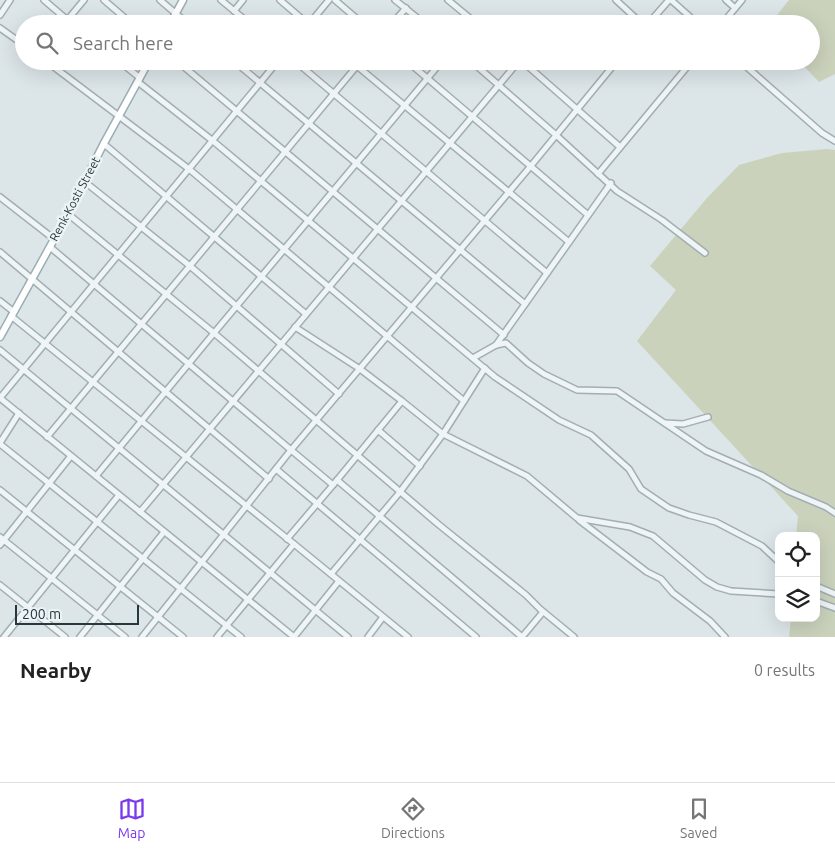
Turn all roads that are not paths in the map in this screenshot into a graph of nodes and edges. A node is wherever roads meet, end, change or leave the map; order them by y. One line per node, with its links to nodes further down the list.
1 (10, 0): 22 (street)
2 (44, 0): 23 (street)
3 (84, 0): 24 (street)
4 (104, 0): 25 (street)
5 (160, 0): 21 (street)
6 (183, 0): 21 (main road)
7 (221, 0): 20 (street)
8 (243, 0): 20 (street)
9 (280, 0): 27 (street)
10 (329, 0): 28 (street)
11 (334, 0): 29 (street)
12 (395, 0): 18 (street)
13 (448, 0): 32 (street)
14 (616, 0): 33 (street)
15 (670, 0): 34 (street); 35 (street)
16 (726, 0): 19 (street)
17 (742, 0): 19 (street)
18 (406, 8): 30 (street); 31 (street)
19 (735, 8): 36 (street)
20 (234, 10): 26 (street)
21 (176, 13)
22 (0, 14)
23 (59, 15)
24 (72, 15)
25 (122, 15)
26 (240, 15)
27 (298, 15)
28 (316, 15)
29 (352, 15)
30 (400, 15)
31 (414, 15)
32 (466, 15)
33 (632, 15)
34 (656, 15)
35 (688, 15)
36 (729, 15)
37 (0, 28): 38 (street)
38 (15, 39)
39 (58, 70): 64 (street)
40 (128, 70): 57 (street)
41 (144, 70): 57 (main road, Renk-Kosti Street)
42 (189, 70): 63 (street)
43 (246, 70): 58 (street)
44 (271, 70): 58 (street)
45 (305, 70): 60 (street)
46 (354, 70): 60 (street)
47 (366, 70): 61 (street)
48 (418, 70): 56 (street)
49 (435, 70): 56 (street)
50 (481, 70): 59 (street)
51 (512, 70): 59 (street)
52 (531, 70): 62 (street)
53 (610, 70): 62 (street)
54 (684, 70): 73 (street)
55 (750, 70): 70 (street)
56 (428, 79): 61 (street); 65 (street)
57 (139, 80): 64 (main road, Renk-Kosti Street); 69 (street)
58 (261, 82): 63 (street); 66 (street)
59 (499, 84): 65 (street); 68 (street)
60 (333, 94): 66 (street); 67 (street)
61 (406, 105): 67 (street); 71 (street)
62 (577, 109): 68 (street); 73 (street)
63 (237, 111): 69 (street); 74 (street)
64 (119, 116): 72 (main road, Renk-Kosti Street); 77 (street)
65 (471, 117): 71 (street); 76 (street)
66 (309, 123): 74 (street); 75 (street)
67 (381, 134): 75 (street); 78 (street)
68 (556, 135): 76 (street); 79 (street)
69 (212, 141): 77 (street); 80 (street)
70 (835, 141)
71 (450, 142): 78 (street); 83 (street)
72 (104, 144): 81 (main road, Renk-Kosti Street); 85 (street)
73 (620, 147): 79 (street)
74 (286, 151): 80 (street); 84 (street)
75 (356, 163): 84 (street); 87 (street)
76 (530, 167): 83 (street); 91 (street)
77 (189, 169): 85 (street); 89 (street)
78 (426, 171): 87 (street); 93 (street)
79 (598, 174): 82 (street)
80 (261, 181): 89 (street); 92 (street)
81 (86, 182): 90 (main road, Renk-Kosti Street); 94 (street)
82 (611, 184): 91 (street); 103 (street)
83 (510, 191): 93 (street); 98 (street)
84 (333, 192): 92 (street); 95 (street)
85 (167, 196): 94 (street); 96 (street)
86 (2, 198): 88 (street); 97 (street)
87 (401, 201): 95 (street); 101 (street)
88 (0, 205)
89 (237, 209): 96 (street); 100 (street)
90 (68, 214): 97 (main road, Renk-Kosti Street); 104 (street)
91 (588, 215): 98 (street)
92 (309, 220): 100 (street); 105 (street)
93 (485, 221): 101 (street); 107 (street)
94 (142, 226): 104 (street); 106 (street)
95 (377, 229): 105 (street); 110 (street)
96 (215, 236): 106 (street); 108 (street)
97 (54, 239): 99 (main road, Renk-Kosti Street)
98 (569, 242): 107 (street)
99 (50, 247): 109 (main road, Renk-Kosti Street); 111 (street)
100 (285, 248): 108 (street); 112 (street)
101 (460, 250): 110 (street); 115 (street)
102 (0, 252): 109 (street)
103 (705, 253)
104 (119, 254): 111 (street); 113 (street)
105 (353, 258): 112 (street); 117 (street)
106 (190, 266): 113 (street); 116 (street)
107 (547, 273): 115 (street)
108 (262, 276): 116 (street); 120 (street)
109 (32, 278): 118 (street); 119 (main road, Renk-Kosti Street)
110 (436, 278): 117 (street); 124 (street)
111 (95, 284): 118 (street); 121 (street)
112 (330, 286): 120 (street); 125 (street)
113 (166, 294): 121 (street); 123 (street)
114 (0, 300): 119 (street)
115 (525, 304): 124 (street)
116 (237, 306): 123 (street); 128 (street)
117 (412, 307): 125 (street); 132 (street)
118 (72, 312): 127 (street); 131 (street)
119 (13, 314): 126 (main road, Renk-Kosti Street); 127 (street)
120 (306, 314): 122 (street)
121 (142, 324): 131 (street); 133 (street)
122 (295, 327): 128 (street); 136 (street)
123 (214, 333): 133 (street); 137 (street)
124 (504, 334): 129 (street)
125 (388, 336): 136 (street); 144 (street)
126 (0, 337)
127 (46, 342): 135 (street); 138 (street)
128 (281, 344): 137 (street); 140 (street)
129 (496, 345): 132 (street); 150 (street)
130 (0, 350): 135 (street)
131 (119, 352): 138 (street); 139 (street)
132 (473, 358): 134 (street)
133 (189, 363): 139 (street); 142 (street)
134 (485, 368): 144 (street); 188 (street)
135 (24, 369): 141 (street); 145 (street)
136 (360, 369): 140 (street); 143 (street)
137 (259, 370): 142 (street); 148 (street)
138 (93, 381): 145 (street); 149 (street)
139 (166, 391): 149 (street); 151 (street)
140 (339, 394): 148 (street)
141 (0, 398): 146 (street)
142 (233, 400): 151 (street); 157 (street)
143 (402, 401): 152 (street); 153 (street)
144 (464, 401): 153 (street)
145 (70, 408): 154 (street); 156 (street)
146 (18, 413): 154 (street); 155 (street)
147 (708, 417): 150 (street)
148 (316, 420): 157 (street); 158 (street)
149 (142, 421): 156 (street); 160 (street)
150 (664, 423): 176 (street)
151 (209, 429): 160 (street); 164 (street)
152 (378, 430): 158 (street); 161 (street)
153 (443, 434): 161 (street); 178 (street)
154 (47, 436): 159 (street)
155 (0, 444): 166 (street)
156 (118, 449): 163 (street); 167 (street)
157 (292, 450): 162 (street); 168 (street)
158 (357, 455): 165 (street); 170 (street)
159 (71, 456): 163 (street); 166 (street)
160 (186, 456): 167 (street); 173 (street)
161 (420, 466): 170 (street)
162 (276, 469): 164 (street); 172 (street)
163 (96, 476): 171 (street)
164 (269, 479): 173 (street)
165 (337, 480): 168 (street); 177 (street)
166 (49, 484): 174 (street); 179 (street)
167 (162, 485): 175 (street); 181 (street)
168 (333, 485): 172 (street)
169 (0, 490): 174 (street)
170 (400, 492): 177 (street); 206 (street)
171 (119, 495): 175 (street); 179 (street)
172 (317, 504): 183 (street); 184 (street)
173 (247, 506): 181 (street); 183 (street)
174 (27, 511): 182 (street); 187 (street)
175 (140, 512): 180 (street)
176 (835, 513)
177 (380, 516): 184 (street); 225 (street)
178 (577, 518): 199 (street); 227 (street)
179 (97, 522): 187 (street); 189 (street)
180 (164, 532): 189 (street); 190 (street)
181 (224, 536): 190 (street); 191 (street)
182 (2, 538): 186 (street); 193 (street)
183 (287, 539): 185 (street)
184 (360, 540): 192 (street); 224 (street)
185 (294, 544): 191 (street); 192 (street)
186 (0, 545)
187 (74, 550): 193 (street); 196 (street)
188 (775, 558)
189 (144, 559): 196 (street); 198 (street)
190 (202, 563): 198 (street); 201 (street)
191 (269, 574): 201 (street); 205 (street)
192 (331, 574): 194 (street)
193 (51, 578): 203 (street); 207 (street)
194 (340, 581): 205 (street); 209 (street)
195 (0, 585): 203 (street)
196 (120, 587): 207 (street); 208 (street)
197 (820, 588): 200 (street)
198 (181, 589): 208 (street); 210 (street)
199 (775, 594)
200 (835, 594)
201 (248, 600): 210 (street); 220 (street)
202 (820, 602): 204 (street)
203 (28, 608): 212 (street); 213 (street)
204 (835, 608)
205 (315, 611): 220 (street); 221 (street)
206 (543, 612): 225 (street); 226 (street)
207 (98, 615): 214 (street); 215 (street)
208 (158, 617): 216 (street); 217 (street)
209 (383, 617): 222 (street); 223 (street)
210 (227, 625): 218 (street); 219 (street)
211 (0, 631): 212 (street)
212 (5, 636)
213 (65, 637)
214 (80, 637)
215 (125, 637)
216 (142, 637)
217 (183, 637)
218 (217, 637)
219 (241, 637)
220 (294, 637)
221 (348, 637)
222 (368, 637)
223 (408, 637)
224 (476, 637)
225 (522, 637)
226 (574, 637)
227 (725, 637)

